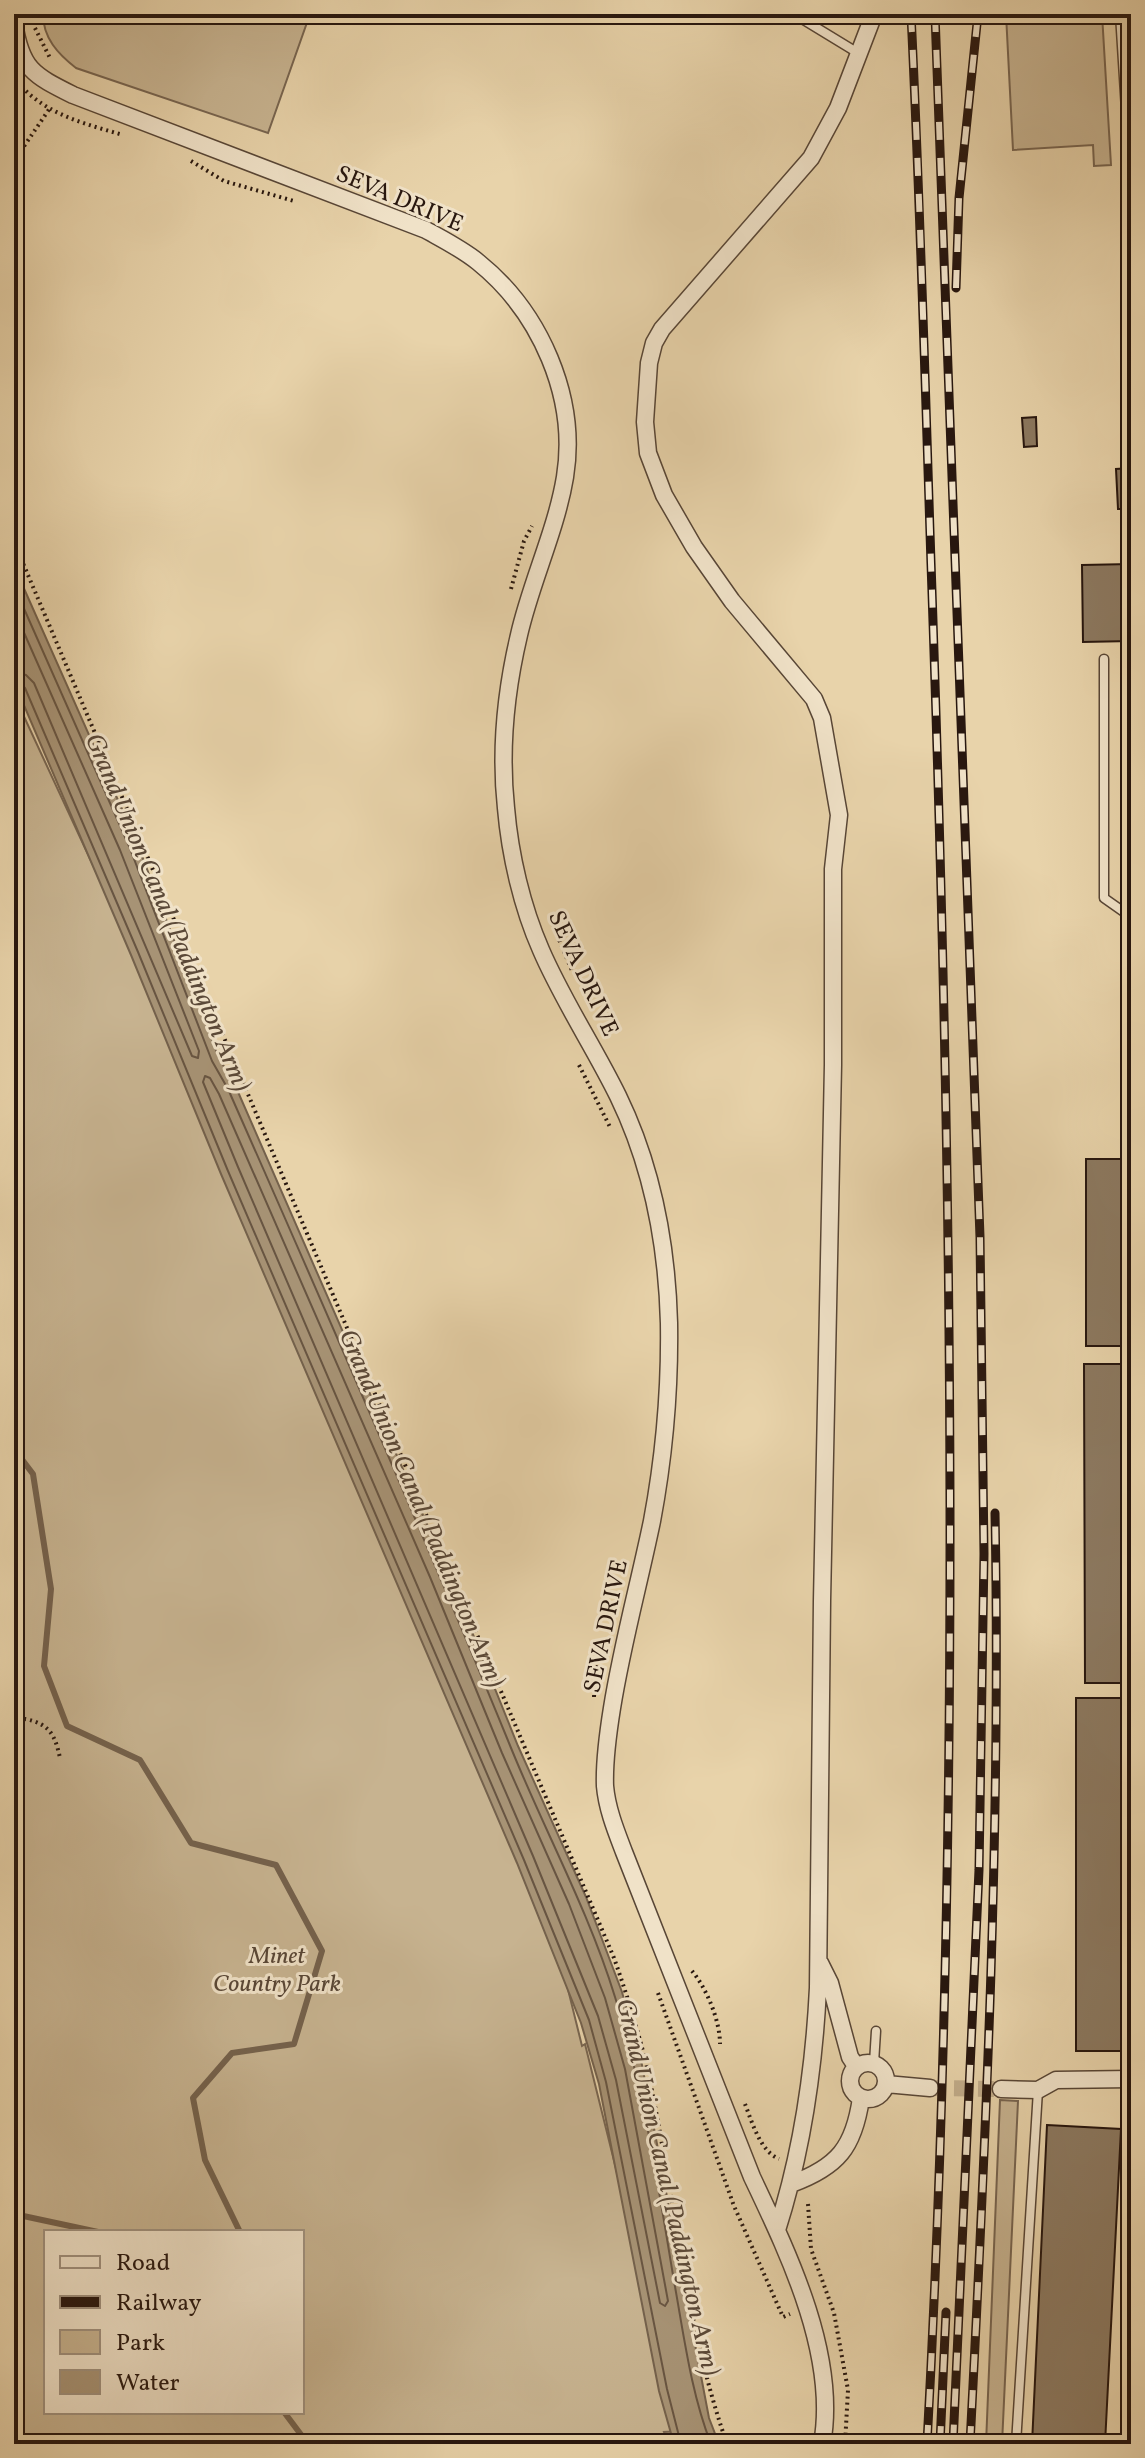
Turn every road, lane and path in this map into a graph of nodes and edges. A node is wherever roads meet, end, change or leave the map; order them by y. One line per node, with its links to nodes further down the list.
1 (794, 14): 6 (lane)
2 (874, 14): 6 (street)
3 (1124, 14): 10 (street)
4 (14, 23): 39 (street, SEVA DRIVE)
5 (34, 24): 7 (path)
6 (858, 53): 24 (street)
7 (58, 68)
8 (36, 100): 9 (path)
9 (50, 109): 11 (path); 13 (path)
10 (1131, 126)
11 (127, 137)
12 (188, 159): 14 (path)
13 (14, 161)
14 (298, 202)
15 (14, 542): 42 (path)
16 (1104, 659): 18 (lane)
17 (544, 907): 19 (path, SEVA DRIVE)
18 (1131, 917)
19 (575, 980)
20 (573, 1054): 21 (path)
21 (615, 1136)
22 (14, 1726): 23 (path)
23 (60, 1758)
24 (818, 1959): 28 (street); 37 (street)
25 (653, 1982): 41 (path)
26 (876, 2031): 27 (lane)
27 (874, 2063): 28 (street); 30 (street)
28 (856, 2066): 34 (street)
29 (1131, 2079): 33 (street)
30 (886, 2084): 31 (street); 34 (street)
31 (930, 2088)
32 (1001, 2089): 33 (street)
33 (1038, 2090): 44 (lane)
34 (861, 2098): 37 (street)
35 (753, 2123): 36 (path)
36 (783, 2161)
37 (791, 2184): 39 (street)
38 (808, 2204): 40 (path)
39 (777, 2230): 43 (street, SEVA DRIVE)
40 (834, 2313)
41 (790, 2314)
42 (727, 2444)
43 (822, 2444)
44 (1016, 2444)

